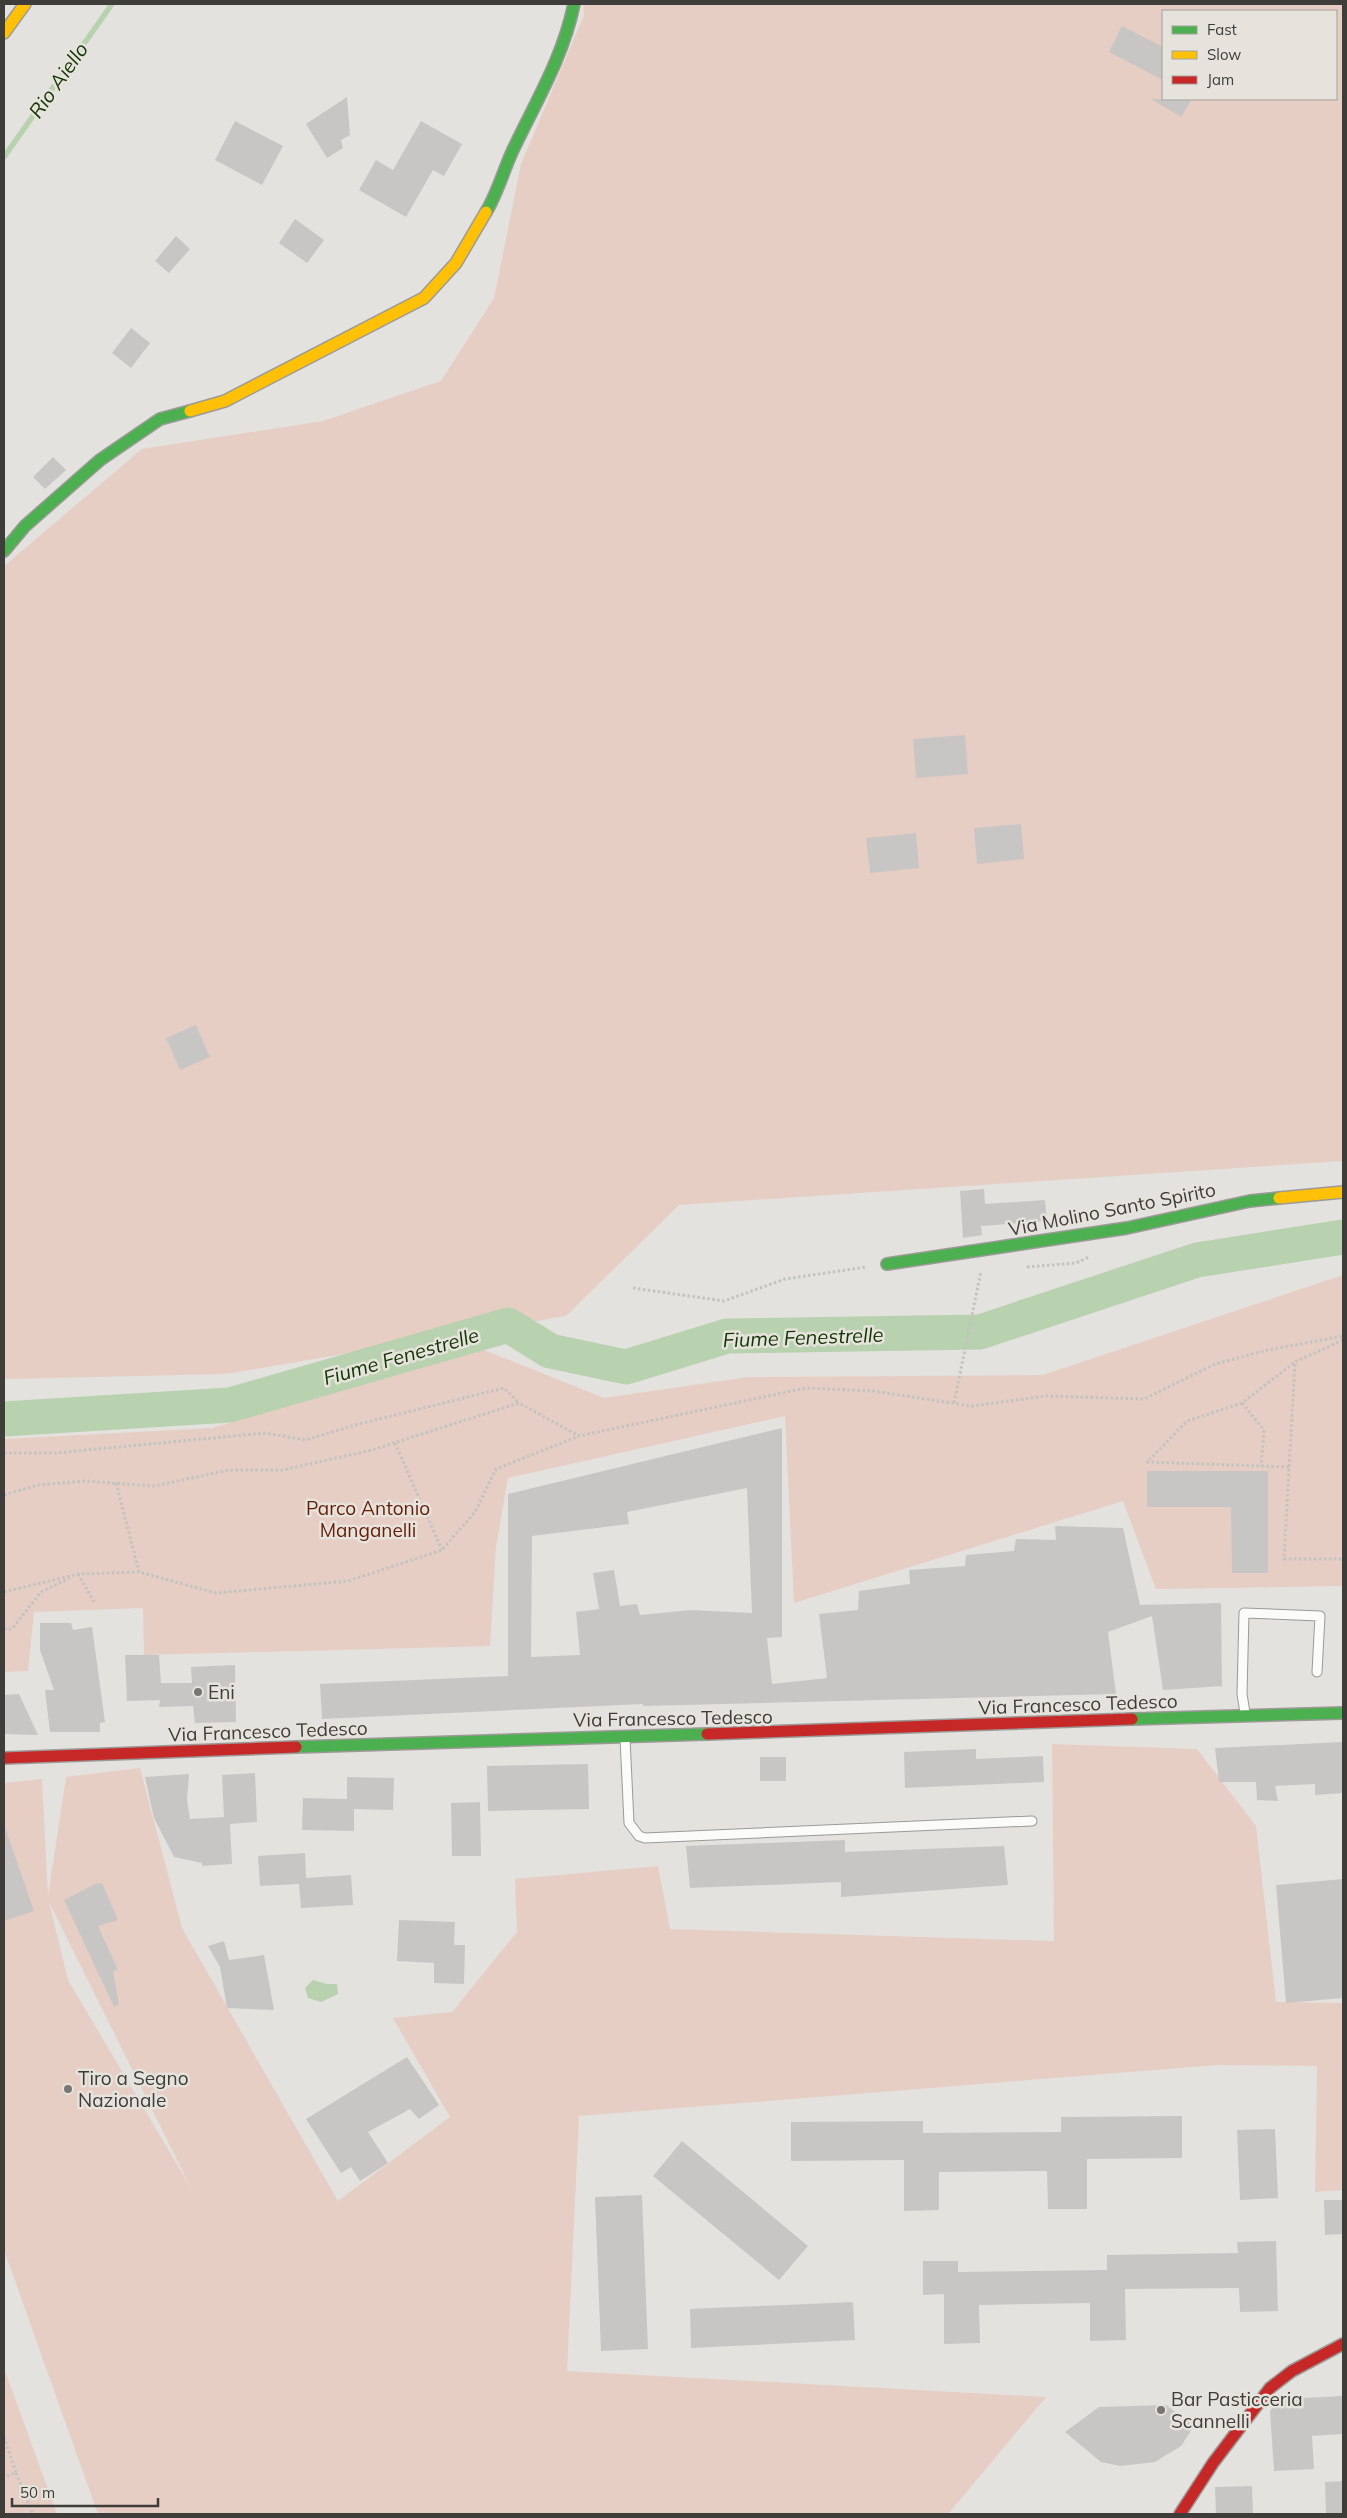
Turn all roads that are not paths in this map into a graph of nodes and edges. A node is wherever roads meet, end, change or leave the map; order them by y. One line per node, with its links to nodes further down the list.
1 (24, 4): 3 (street)
2 (574, 4): 4 (street)
3 (4, 33)
4 (4, 551)
5 (1343, 1192): 6 (street, Via Molino Santo Spirito)
6 (886, 1264)
7 (1318, 1672): 9 (lane)
8 (1343, 1714): 9 (street, Via Francesco Tedesco)
9 (1245, 1716): 10 (street, Via Francesco Tedesco)
10 (625, 1736): 11 (street, Via Francesco Tedesco); 12 (lane)
11 (4, 1758)
12 (1032, 1821)
13 (1343, 2344): 14 (street)
14 (1180, 2514)

